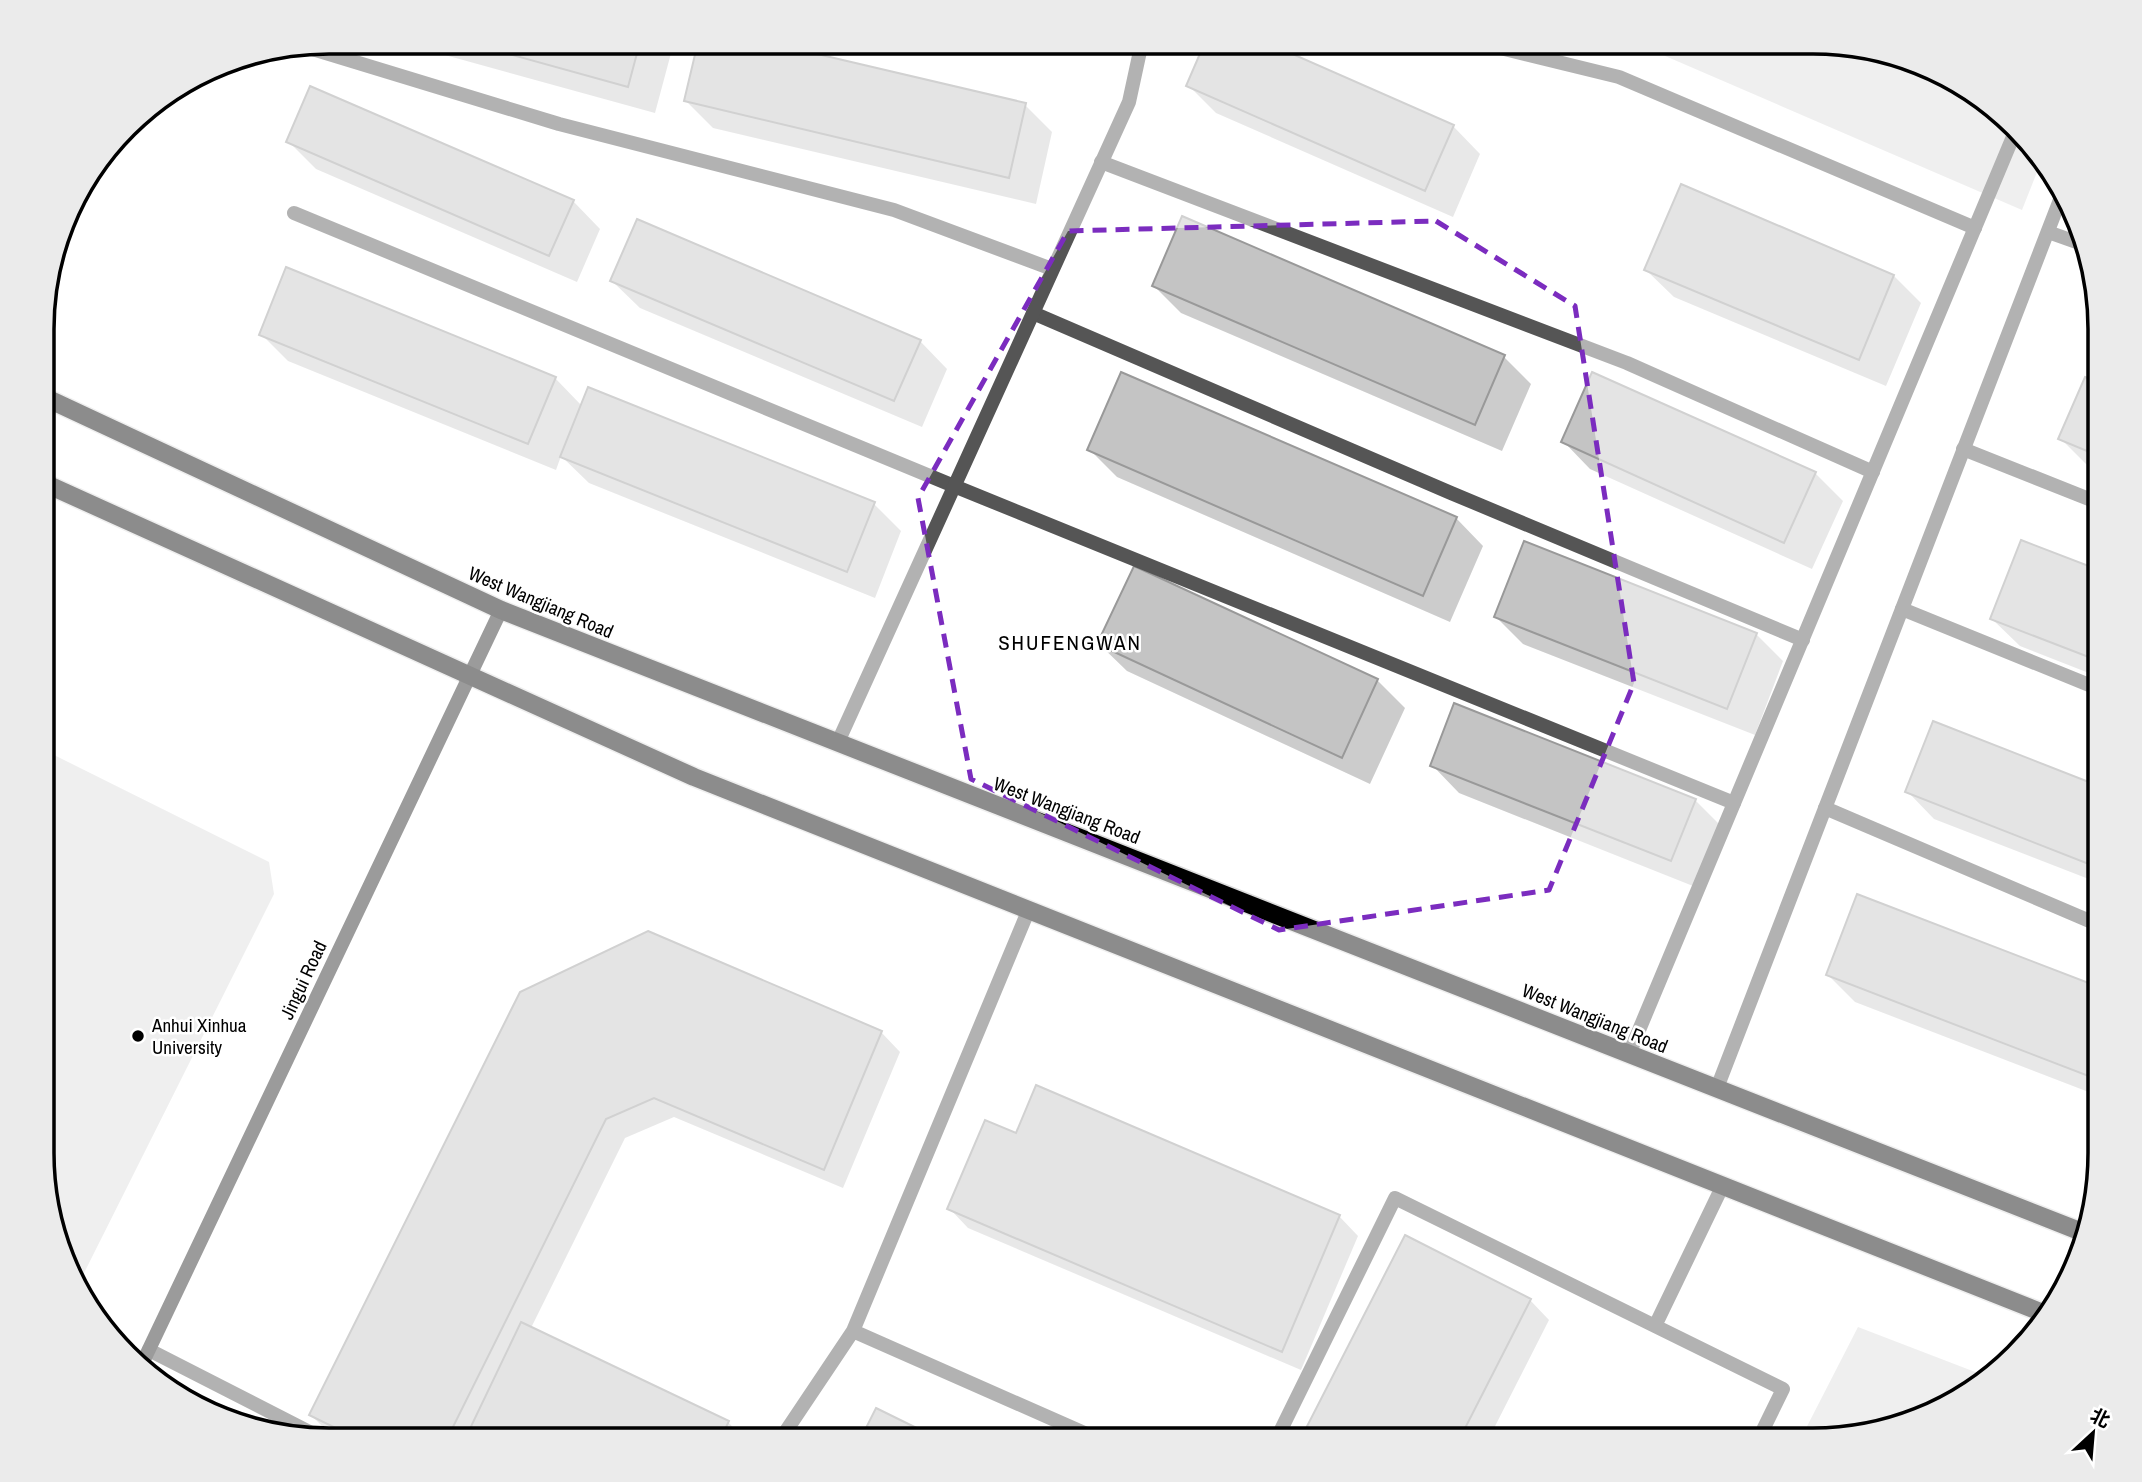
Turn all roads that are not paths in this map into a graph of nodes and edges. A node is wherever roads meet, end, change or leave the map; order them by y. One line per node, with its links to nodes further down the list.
1 (329, 54): 11 (street)
2 (1139, 54): 5 (street)
3 (1522, 54): 8 (street)
4 (2012, 140): 8 (street)
5 (1101, 162): 11 (street); 15 (street)
6 (2058, 205): 9 (street)
7 (294, 213): 16 (street)
8 (1975, 228): 15 (street)
9 (2048, 232): 10 (street); 14 (street)
10 (2073, 241)
11 (1052, 269): 12 (street)
12 (1033, 313): 16 (street); 21 (street)
13 (54, 402): 20 (main road, West Wangjiang Road)
14 (1963, 449): 18 (street); 19 (street)
15 (1873, 472): 21 (street)
16 (954, 486): 24 (street); 25 (street)
17 (54, 488): 22 (main road)
18 (2088, 499)
19 (1902, 609): 23 (street); 26 (street)
20 (500, 610): 22 (street, Jingui Road); 24 (main road, West Wangjiang Road)
21 (1803, 640): 25 (street)
22 (470, 675): 27 (main road); 36 (street, Jingui Road)
23 (2088, 685)
24 (838, 743): 29 (main road, West Wangjiang Road)
25 (1734, 803): 29 (street)
26 (1825, 808): 28 (street); 30 (street)
27 (1029, 909): 31 (main road); 35 (street)
28 (2088, 920)
29 (1629, 1054): 30 (main road, West Wangjiang Road)
30 (1717, 1088): 32 (main road, West Wangjiang Road)
31 (1723, 1185): 33 (main road); 34 (street)
32 (2076, 1230)
33 (2038, 1310)
34 (1655, 1326): 41 (street); 42 (street)
35 (853, 1331): 39 (street); 40 (street)
36 (149, 1350): 37 (street, Jingui Road); 38 (street)
37 (145, 1357)
38 (296, 1425)
39 (788, 1428)
40 (1073, 1428)
41 (1282, 1428)
42 (1764, 1428)

